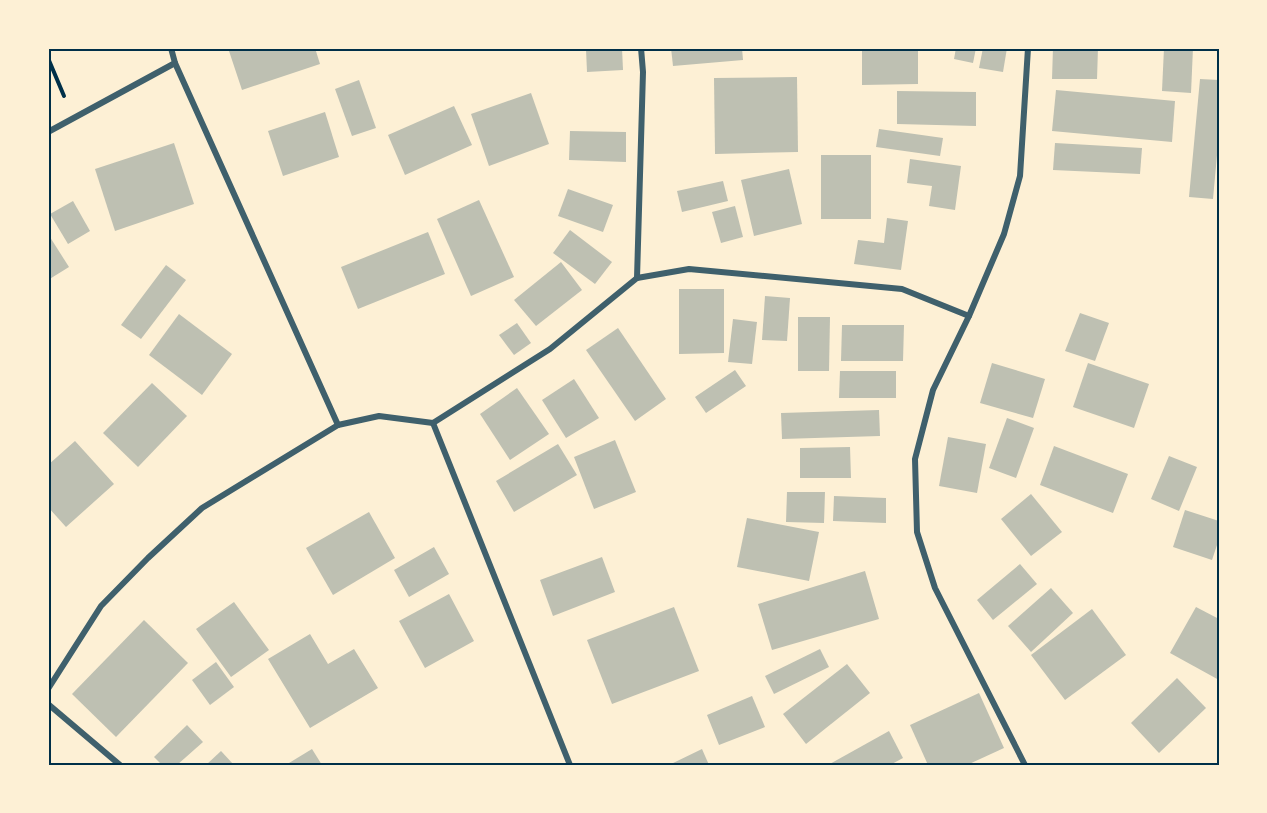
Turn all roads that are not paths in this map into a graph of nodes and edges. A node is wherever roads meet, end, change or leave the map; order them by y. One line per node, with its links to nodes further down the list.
1 (171, 48): 4 (street)
2 (641, 48): 6 (street)
3 (1028, 48): 7 (street)
4 (175, 63): 5 (street); 9 (street)
5 (48, 132)
6 (637, 278): 7 (street); 8 (street)
7 (969, 316): 14 (street)
8 (433, 423): 9 (street); 13 (street)
9 (338, 426): 10 (street)
10 (48, 689)
11 (48, 704): 12 (street)
12 (120, 765)
13 (570, 765)
14 (1025, 765)

